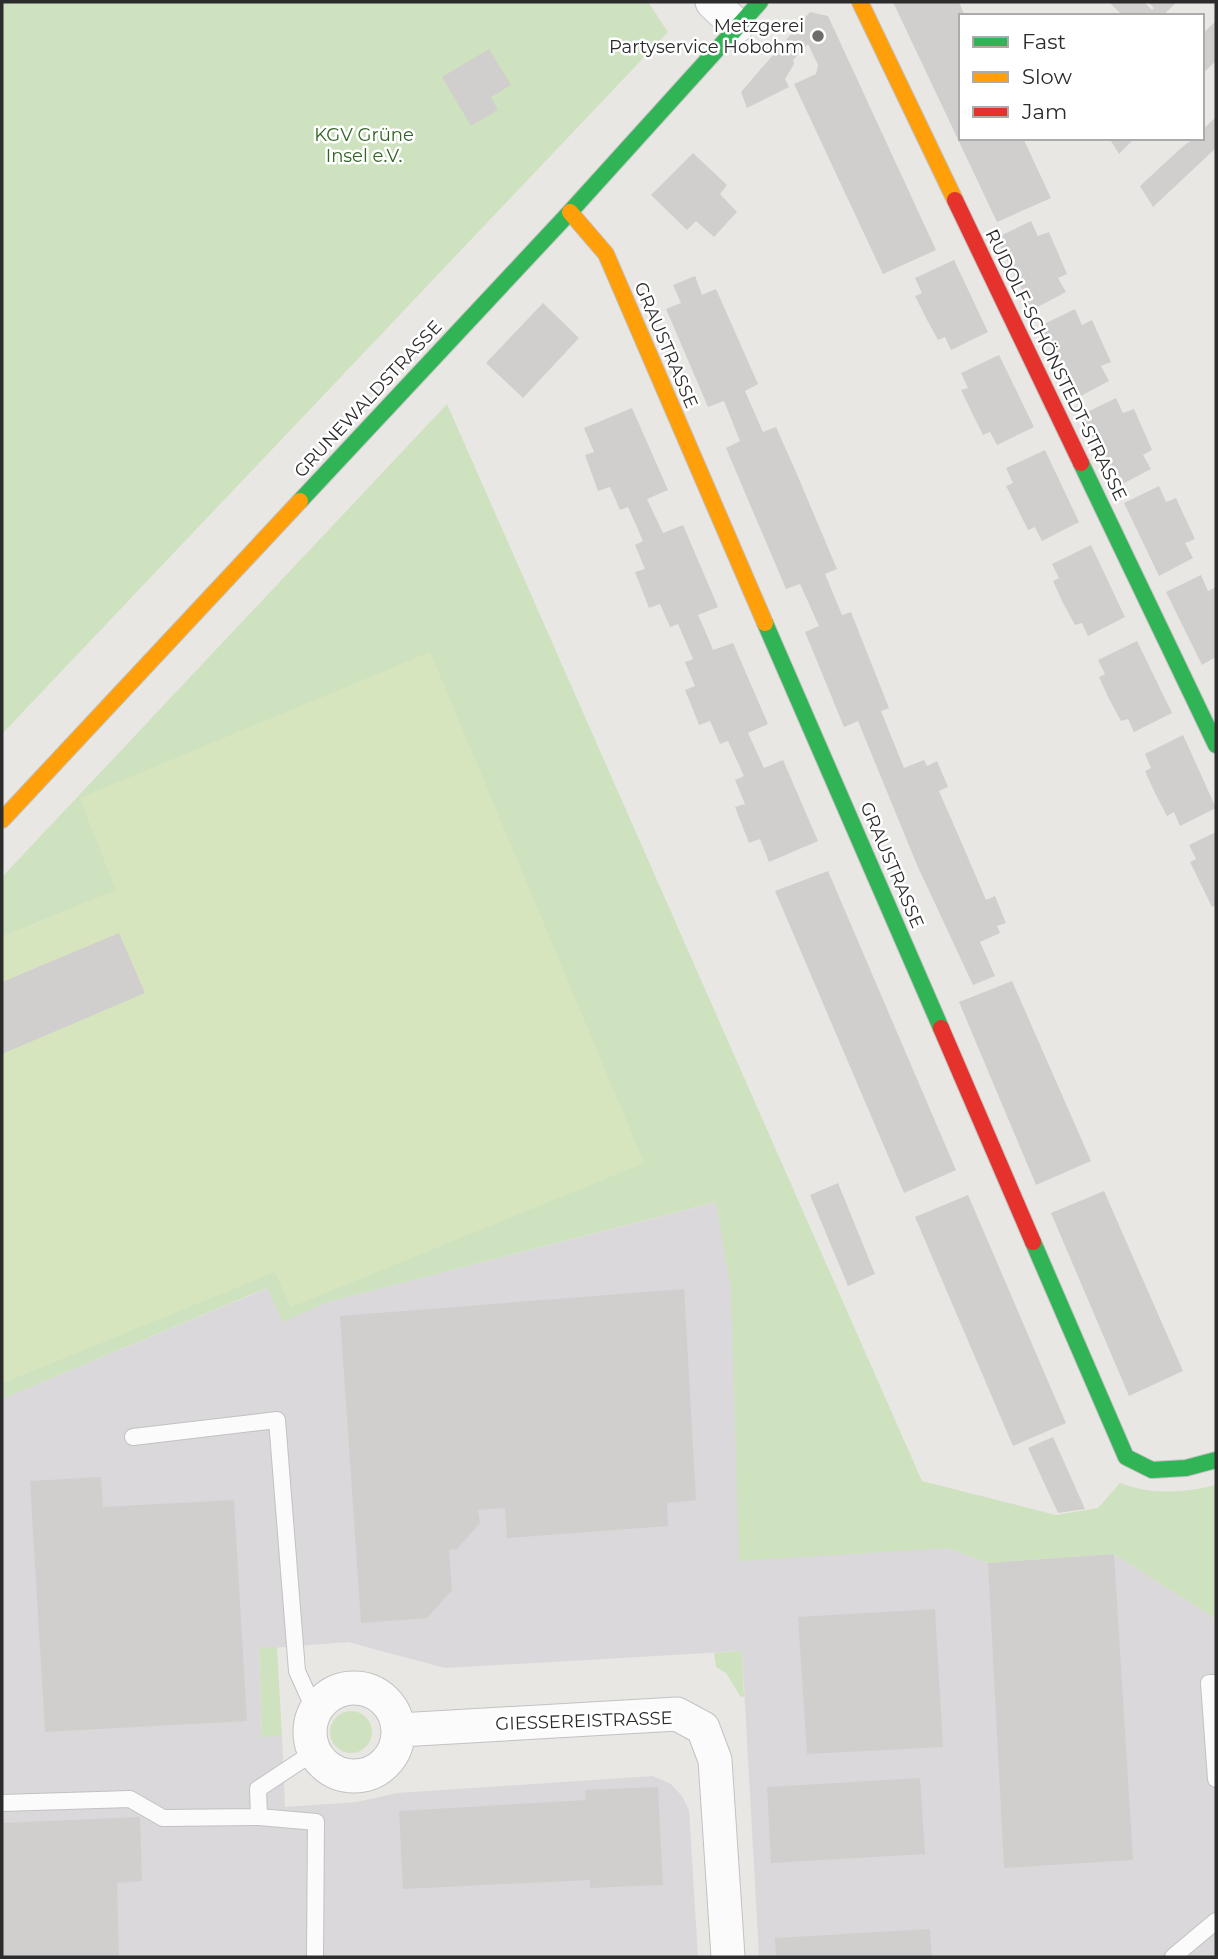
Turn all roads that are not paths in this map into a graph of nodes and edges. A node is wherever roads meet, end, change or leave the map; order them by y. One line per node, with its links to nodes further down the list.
1 (712, 2): 4 (street)
2 (760, 2): 4 (street, GRUNEWALDSTRASSE)
3 (860, 2): 6 (street, RUDOLF-SCHÖNSTEDT-STRASSE)
4 (737, 26): 5 (street, GRUNEWALDSTRASSE)
5 (570, 212): 7 (street, GRUNEWALDSTRASSE); 9 (street, GRAUSTRASSE)
6 (1216, 745)
7 (2, 820)
8 (133, 1437): 11 (lane)
9 (1216, 1460)
10 (1216, 1683): 14 (lane)
11 (315, 1711): 12 (street); 13 (street)
12 (399, 1730): 13 (street); 19 (street, GIESSEREISTRASSE)
13 (314, 1752): 16 (lane)
14 (1216, 1779)
15 (2, 1803): 16 (lane)
16 (259, 1817): 18 (lane)
17 (1216, 1922): 20 (lane)
18 (315, 1957)
19 (729, 1957)
20 (1173, 1957)

